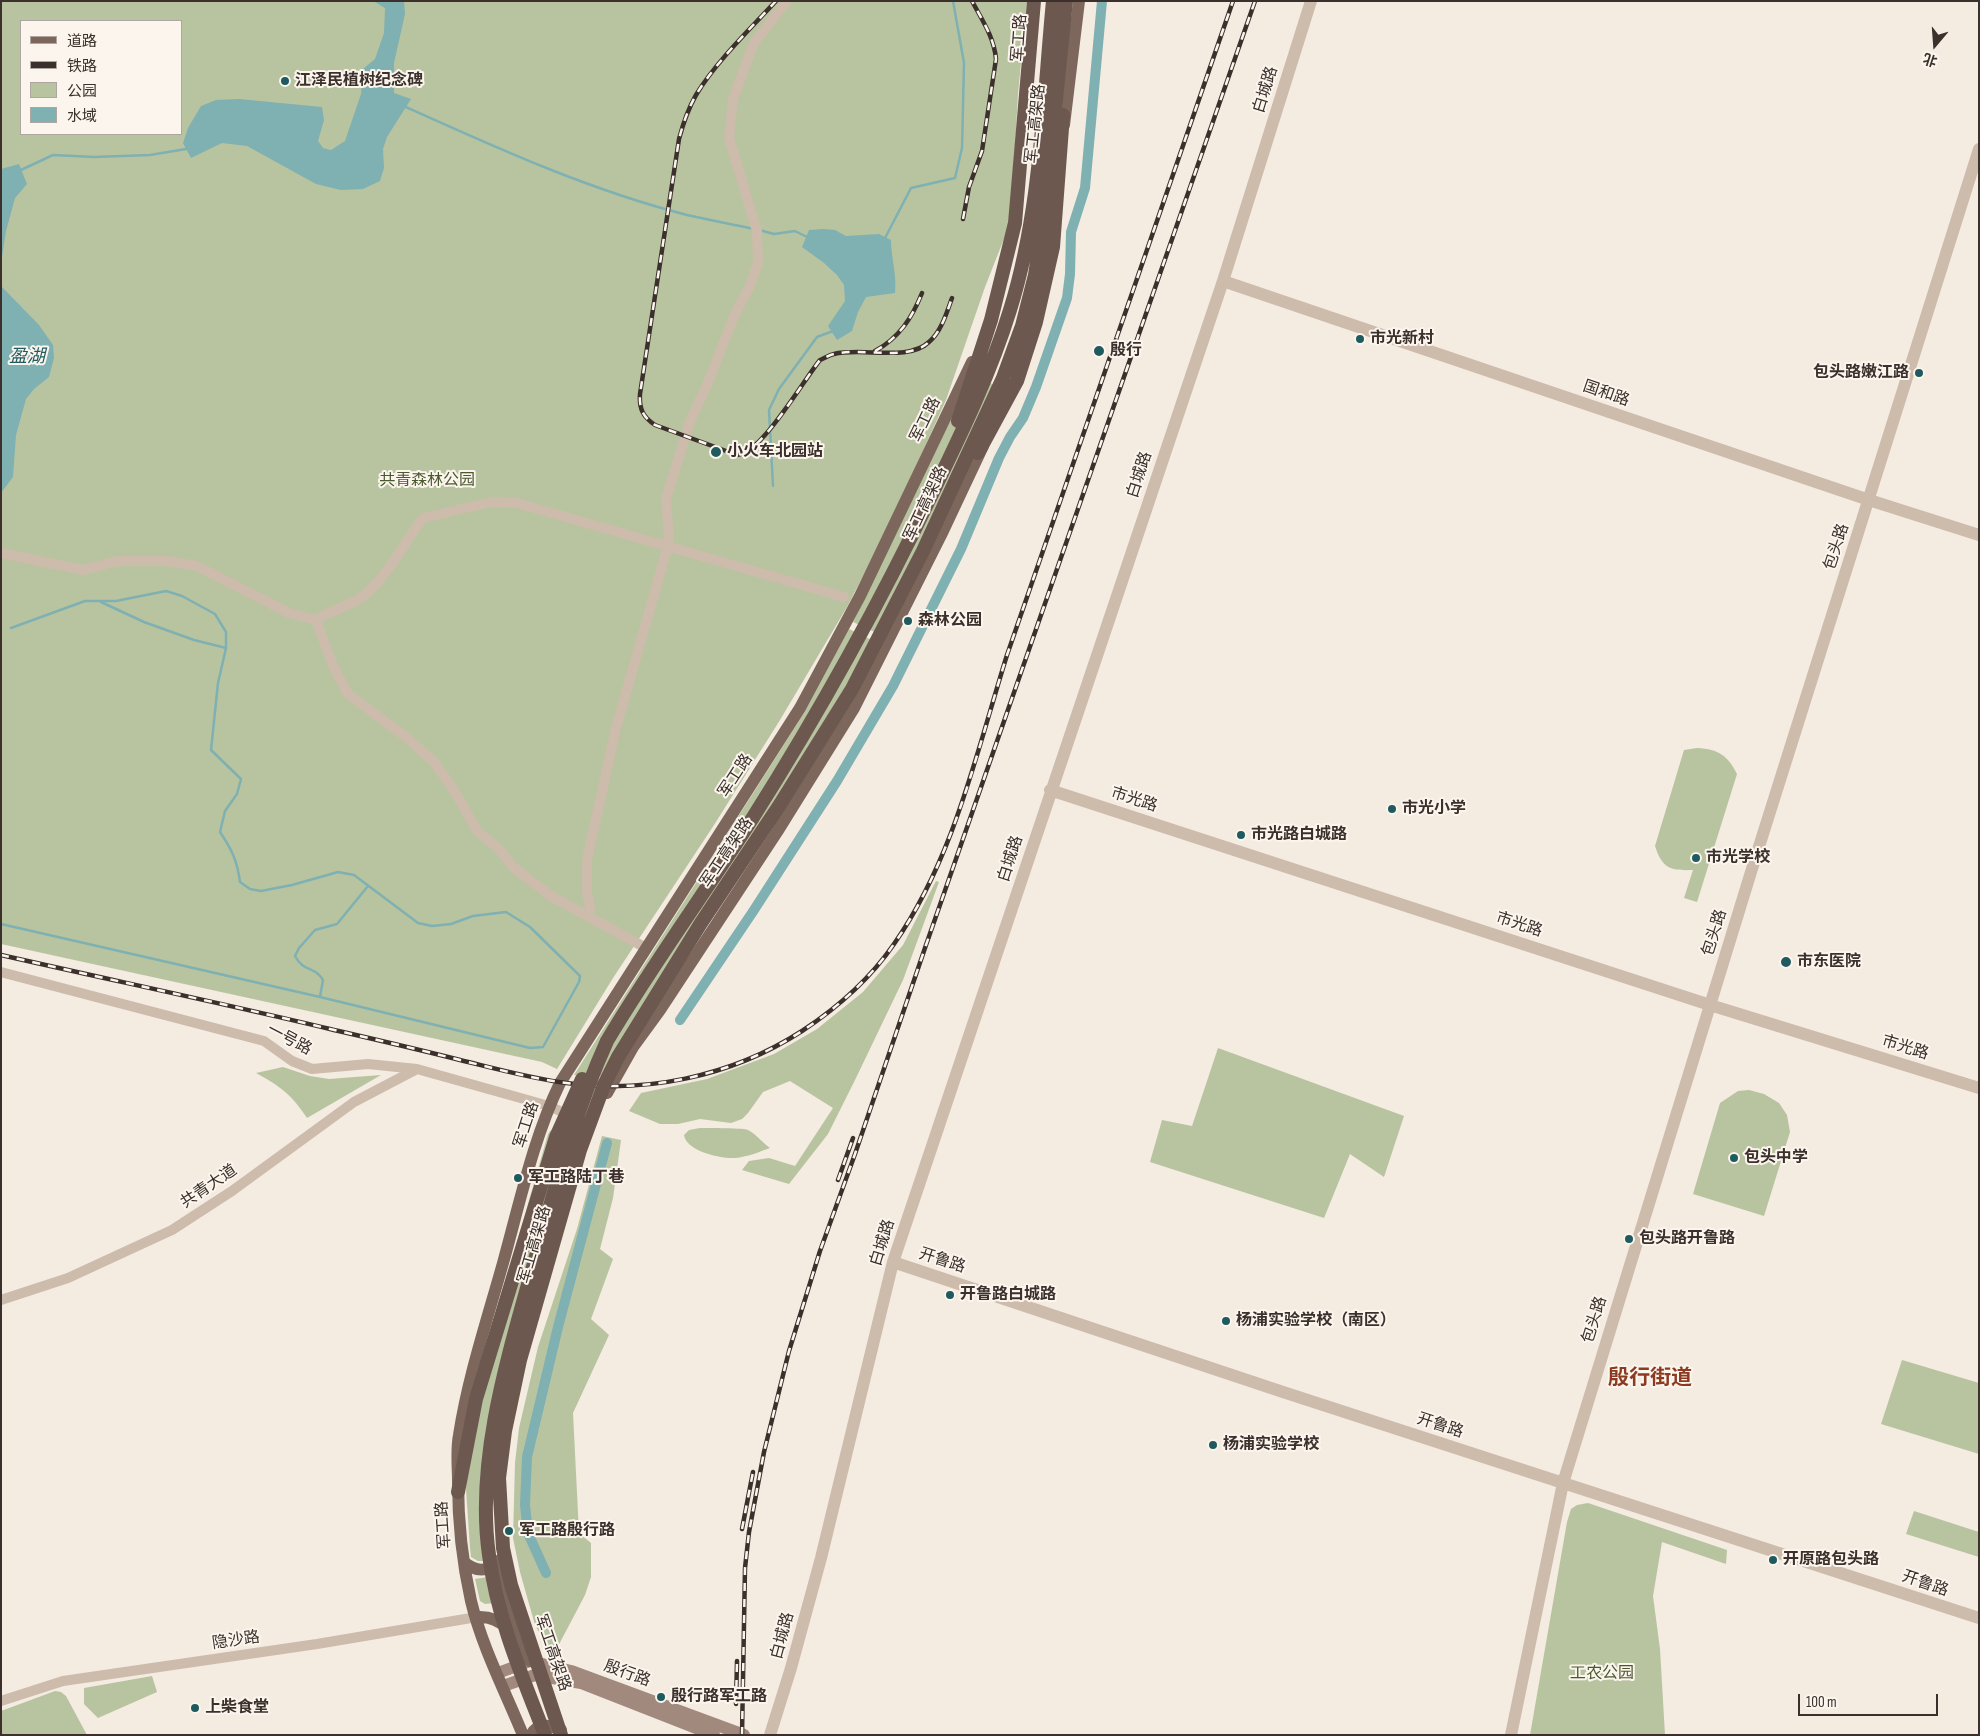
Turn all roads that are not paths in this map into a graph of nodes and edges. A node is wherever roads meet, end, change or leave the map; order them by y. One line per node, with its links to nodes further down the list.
1 (787, 1): 14 (street)
2 (1034, 1): 10 (highway, bridge)
3 (1038, 1): 20 (main road, 军工路)
4 (1053, 1): 10 (highway, 军工高架路, bridge)
5 (1066, 1): 12 (highway, 军工高架路, bridge)
6 (1077, 1): 12 (highway, bridge); 27 (main road)
7 (1311, 1): 9 (street, 白城路)
8 (1979, 149): 11 (street, 包头路)
9 (1223, 281): 11 (street, 国和路); 18 (street, 白城路)
10 (943, 472): 23 (highway, 军工高架路, bridge)
11 (1869, 500): 13 (street, 国和路); 22 (street, 包头路)
12 (942, 514): 41 (highway, 军工高架路, bridge)
13 (1979, 536)
14 (667, 545): 16 (street); 17 (street); 19 (street)
15 (1, 553): 17 (street)
16 (844, 597)
17 (316, 620): 19 (street)
18 (1050, 790): 22 (street, 市光路); 28 (street, 白城路)
19 (588, 917): 20 (street)
20 (646, 948): 26 (main road, 军工路)
21 (1, 972): 24 (street, 一号路)
22 (1710, 1005): 25 (street, 市光路); 30 (street, 包头路)
23 (607, 1041): 31 (highway, bridge); 44 (highway, 军工高架路, bridge)
24 (417, 1069): 26 (street, 一号路); 29 (street, 共青大道)
25 (1979, 1088)
26 (549, 1106): 27 (street, 一号路); 31 (main road, 军工路)
27 (593, 1124): 32 (main road)
28 (893, 1262): 30 (street, 开鲁路); 47 (street, 白城路)
29 (1, 1300)
30 (1563, 1484): 35 (street, 开鲁路); 48 (street, 包头路)
31 (458, 1492): 33 (main road, 军工路)
32 (500, 1561): 33 (main road, 军工路); 36 (main road)
33 (464, 1562): 34 (main road, 军工路)
34 (477, 1617): 36 (main road); 37 (main road, 军工路); 40 (street, 隐沙路)
35 (1979, 1618)
36 (530, 1661): 37 (main road); 38 (main road); 46 (main road, 殷行路)
37 (498, 1673): 39 (main road, 军工路)
38 (535, 1675): 39 (main road, 殷行路); 41 (main road); 45 (main road, 殷行路)
39 (503, 1686): 42 (main road, 军工路)
40 (1, 1701)
41 (562, 1733): 43 (main road)
42 (523, 1735)
43 (531, 1735)
44 (545, 1735)
45 (714, 1735)
46 (744, 1735)
47 (770, 1735)
48 (1511, 1735)

